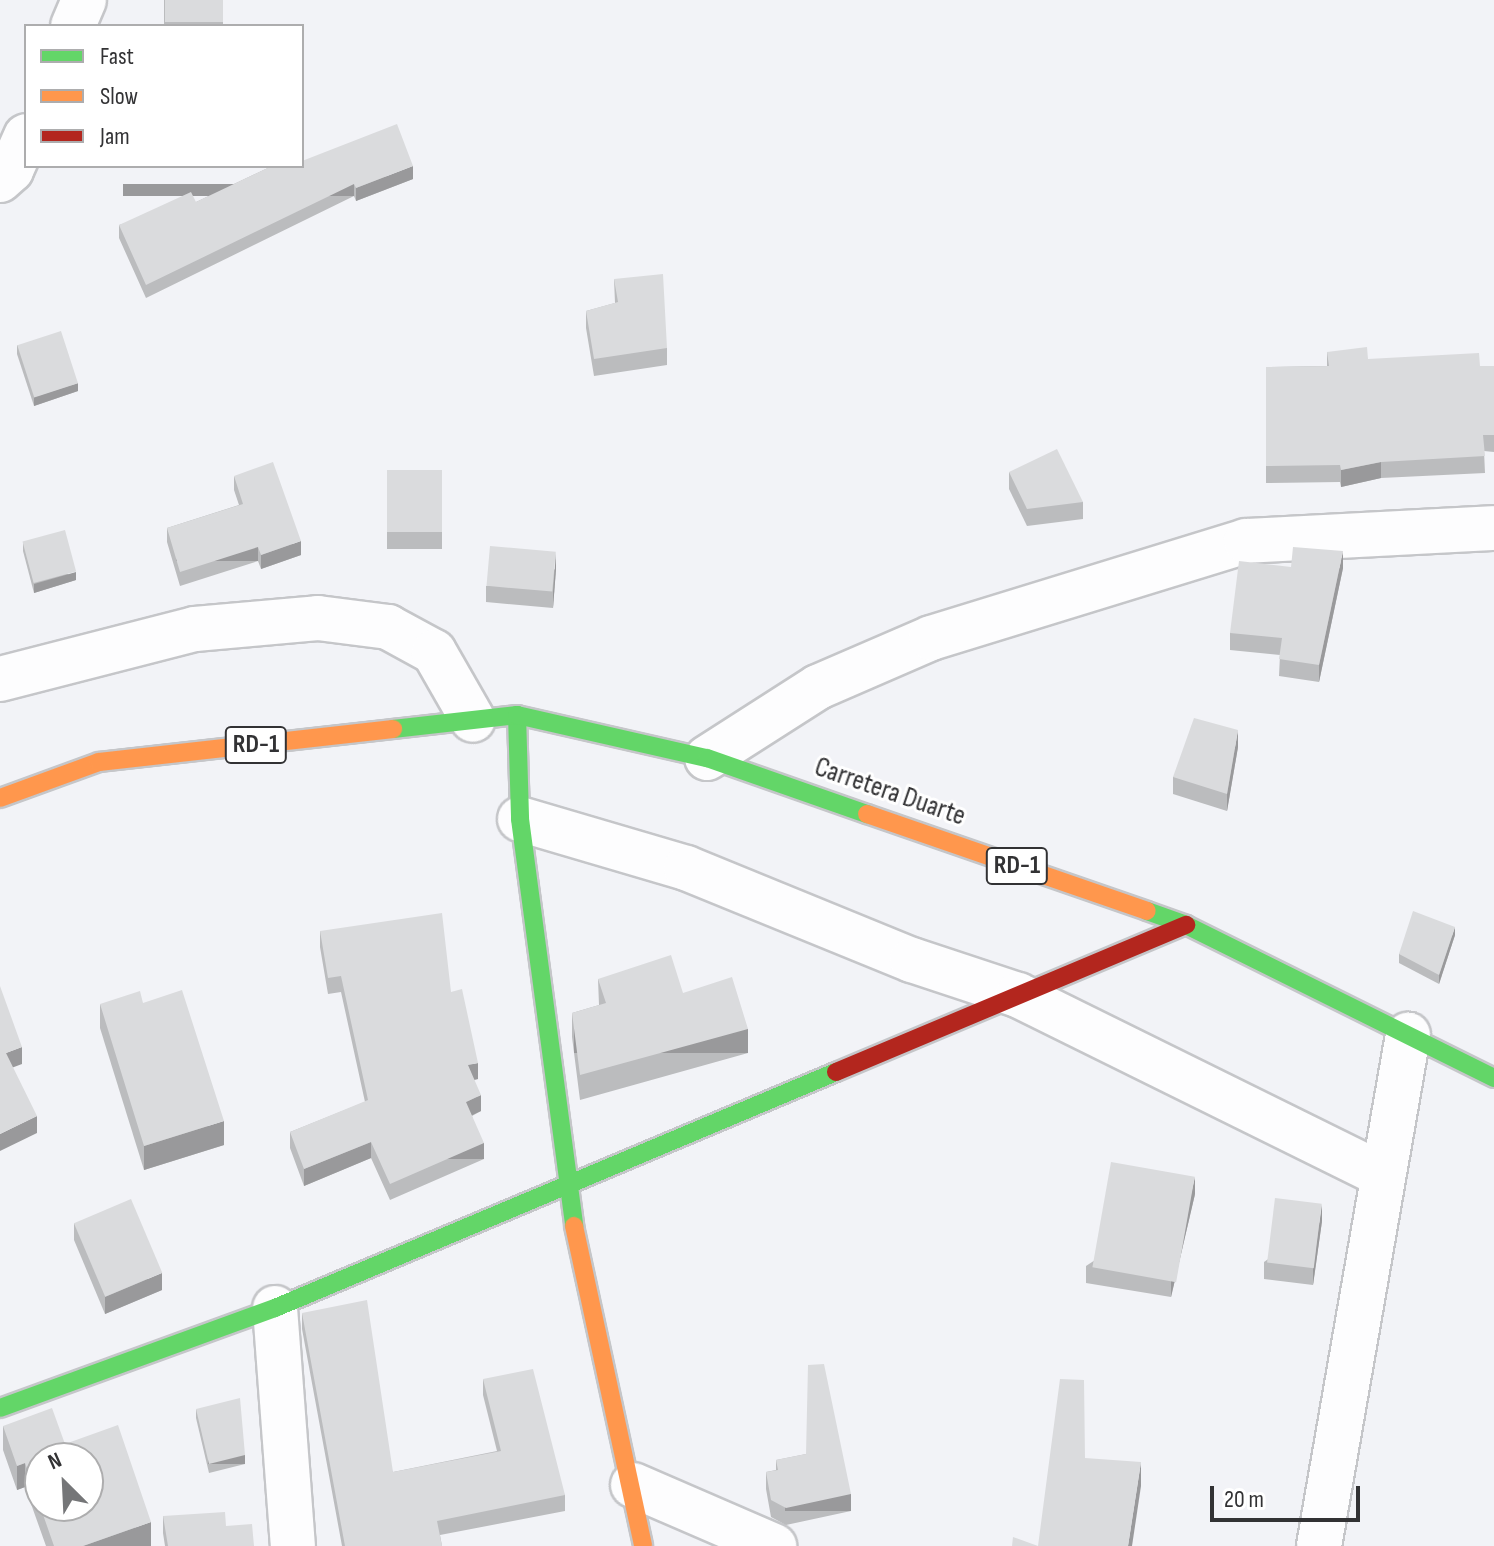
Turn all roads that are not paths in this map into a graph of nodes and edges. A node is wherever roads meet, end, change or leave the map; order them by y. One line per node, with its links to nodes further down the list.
1 (84, 0): 2 (street)
2 (74, 24)
3 (24, 141): 4 (street)
4 (0, 180)
5 (1494, 528): 9 (street)
6 (0, 679): 8 (street)
7 (517, 715): 8 (street, RD-1); 9 (street, Carretera Duarte / RD-1); 11 (street)
8 (473, 720): 10 (street, RD-1)
9 (707, 758): 12 (street, Carretera Duarte / RD-1)
10 (0, 798)
11 (520, 819): 13 (street); 17 (street)
12 (1186, 925): 13 (street); 14 (street, Carretera Duarte / RD-1)
13 (1018, 995): 16 (street); 17 (street)
14 (1408, 1035): 15 (street, Carretera Duarte / RD-1); 16 (street)
15 (1494, 1078)
16 (1383, 1175): 24 (street)
17 (565, 1185): 18 (street); 20 (street)
18 (275, 1308): 19 (street); 21 (street)
19 (0, 1408)
20 (633, 1485): 22 (street); 23 (street)
21 (293, 1546)
22 (643, 1546)
23 (774, 1546)
24 (1319, 1546)

